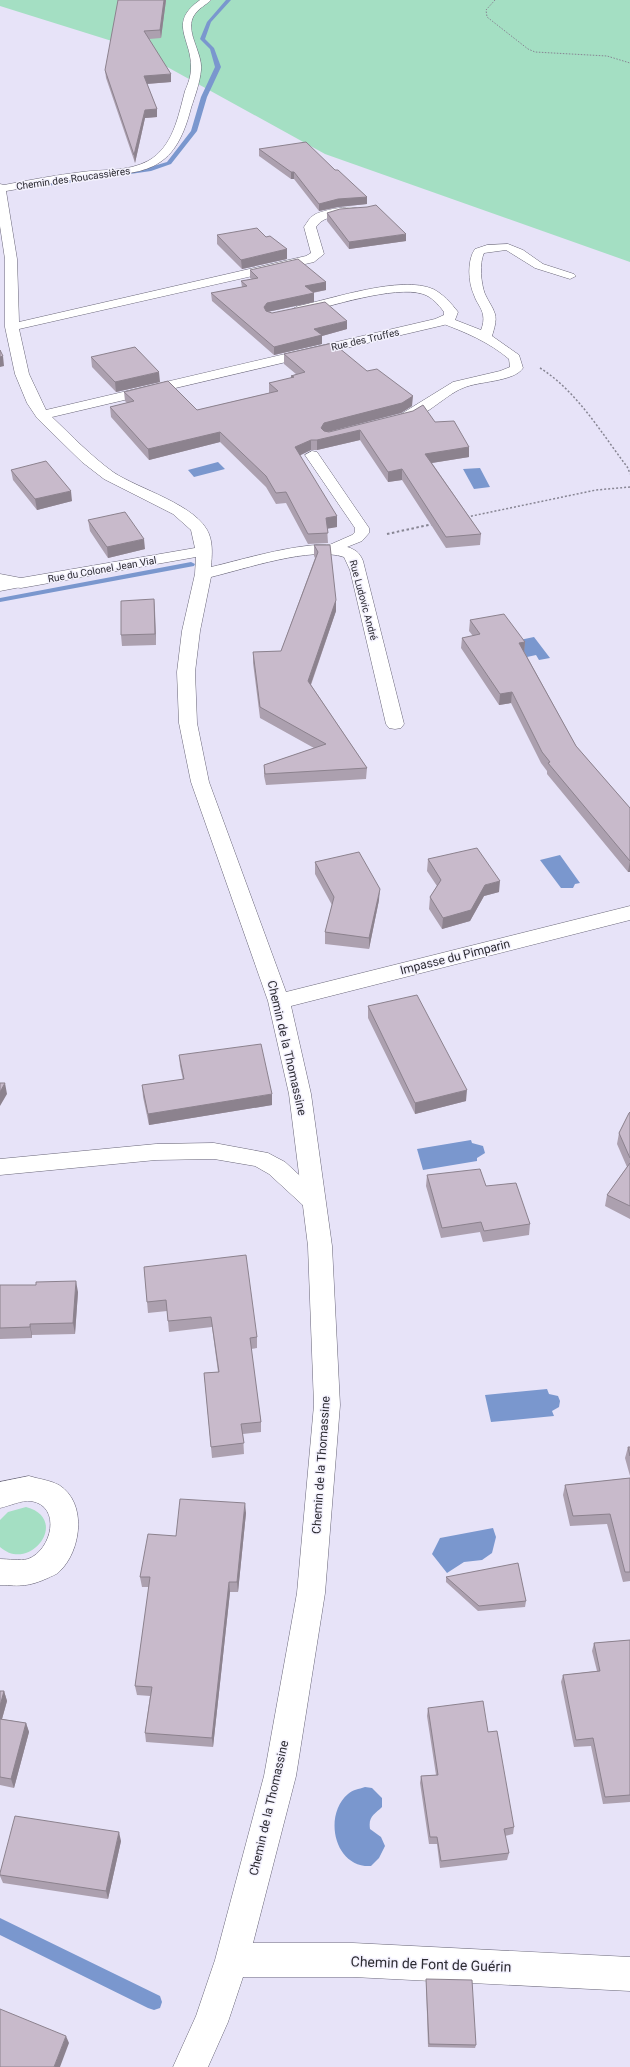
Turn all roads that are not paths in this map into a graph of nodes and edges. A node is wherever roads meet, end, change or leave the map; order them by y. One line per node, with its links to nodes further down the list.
1 (206, 0): 2 (street, Chemin des Roucassières)
2 (0, 188): 4 (street, Chemin de la Thomassine)
3 (372, 209): 8 (street)
4 (6, 259): 8 (street, Chemin de la Thomassine)
5 (570, 276): 9 (lane)
6 (287, 313): 7 (street)
7 (445, 320): 9 (lane); 10 (street, Rue des Truffes)
8 (12, 327): 10 (street, Chemin de la Thomassine)
9 (486, 337): 11 (lane)
10 (42, 415): 14 (street, Chemin de la Thomassine)
11 (386, 422)
12 (312, 454): 13 (lane)
13 (338, 550): 15 (street); 19 (street, Rue Ludovic André)
14 (204, 551): 15 (street, Chemin de la Thomassine); 17 (street, Rue du Colonel Jean Vial)
15 (203, 574): 21 (street, Chemin de la Thomassine)
16 (0, 579): 17 (street, Rue du Colonel Jean Vial)
17 (21, 583): 18 (lane)
18 (0, 587)
19 (395, 724)
20 (630, 913): 21 (street, Impasse du Pimparin)
21 (279, 1001): 23 (street, Chemin de la Thomassine)
22 (0, 1166): 23 (lane)
23 (314, 1202): 26 (street, Chemin de la Thomassine)
24 (0, 1495): 25 (street)
25 (0, 1572)
26 (232, 1960): 27 (street, Chemin de Font de Guérin); 28 (street, Chemin de la Thomassine)
27 (630, 1974)
28 (190, 2067)

